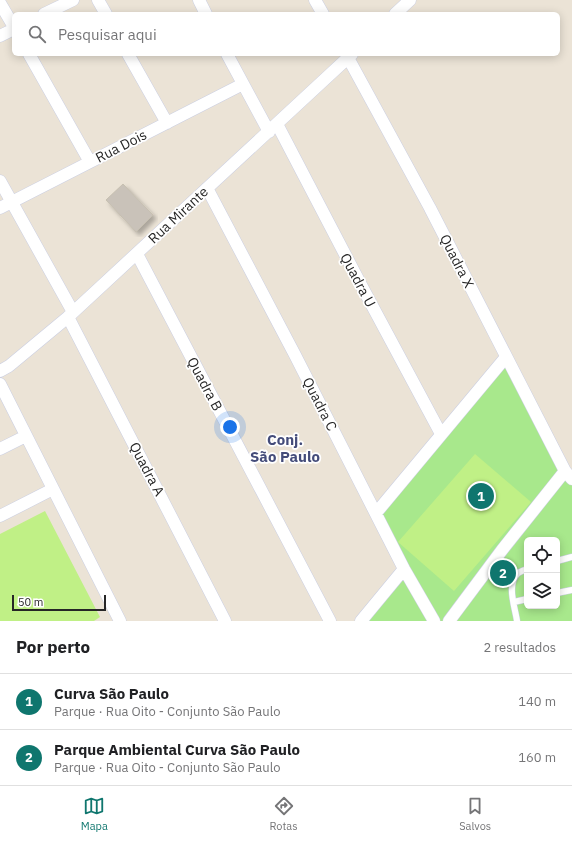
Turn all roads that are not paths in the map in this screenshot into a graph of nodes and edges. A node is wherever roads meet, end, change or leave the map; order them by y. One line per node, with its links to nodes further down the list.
1 (73, 0): 7 (street)
2 (98, 0): 8 (street)
3 (199, 0): 9 (street)
4 (315, 0): 10 (street)
5 (410, 0): 11 (street)
6 (0, 3): 12 (street)
7 (48, 12)
8 (105, 12)
9 (205, 12)
10 (322, 12)
11 (397, 12)
12 (12, 24)
13 (12, 29): 14 (street)
14 (0, 36)
15 (30, 56): 23 (street)
16 (129, 56): 21 (street)
17 (228, 56): 20 (street, Quadra U)
18 (348, 56): 22 (street, Rua Mirante)
19 (350, 56): 30 (street, Quadra X)
20 (243, 84): 21 (street, Rua Dois); 22 (street, Quadra U)
21 (167, 123): 23 (street, Rua Dois)
22 (273, 128): 25 (street, Rua Mirante); 33 (street, Quadra U)
23 (90, 162): 26 (street, Rua Dois)
24 (0, 181): 26 (street, Quadra A)
25 (207, 188): 28 (street, Rua Mirante); 38 (street, Quadra C)
26 (12, 202): 27 (street, Rua Dois); 29 (street, Quadra A)
27 (0, 208)
28 (137, 254): 29 (street, Rua Mirante); 50 (street, Quadra B)
29 (71, 315): 31 (street, Rua Mirante); 49 (street, Quadra A)
30 (506, 357): 33 (street); 36 (street, Quadra X)
31 (0, 371)
32 (0, 384): 34 (street)
33 (441, 434): 38 (street)
34 (26, 436): 35 (street); 37 (street)
35 (0, 449)
36 (570, 476): 53 (street)
37 (53, 489): 39 (street); 48 (street)
38 (376, 514): 42 (street, Quadra C)
39 (0, 516)
40 (572, 557): 41 (lane)
41 (560, 560)
42 (404, 569): 51 (street); 52 (street, Quadra C)
43 (524, 570): 47 (lane)
44 (572, 590): 45 (lane)
45 (560, 592)
46 (524, 600): 47 (lane)
47 (514, 602): 54 (lane)
48 (120, 621)
49 (225, 621)
50 (330, 621)
51 (361, 621)
52 (434, 621)
53 (449, 621)
54 (517, 621)

